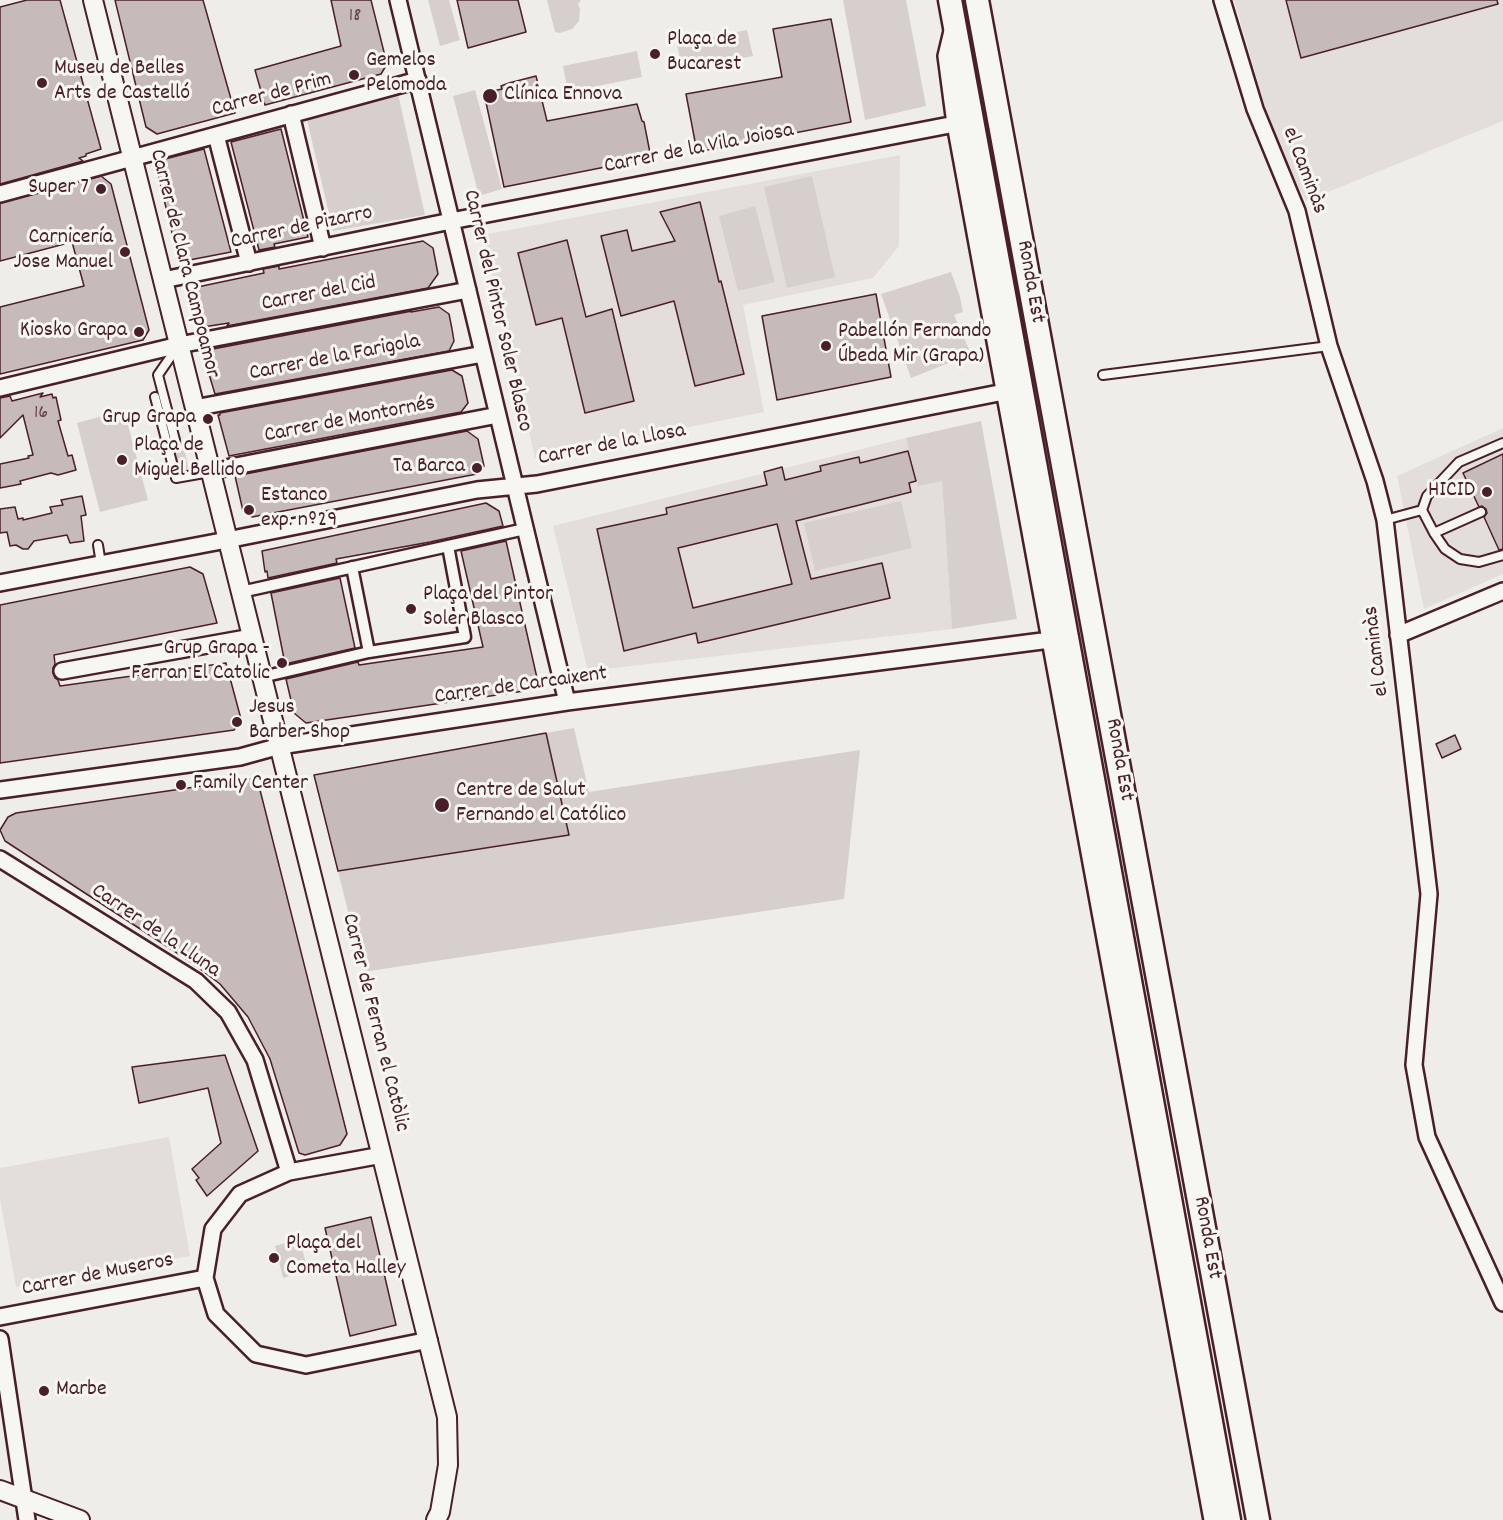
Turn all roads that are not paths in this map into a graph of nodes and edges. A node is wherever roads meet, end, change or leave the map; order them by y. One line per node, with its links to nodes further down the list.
1 (93, 0): 11 (street, Carrer de Clara Campoamor)
2 (398, 0): 7 (street, Carrer del Pintor Soler Blasco)
3 (950, 0): 6 (main road, Ronda Est)
4 (977, 0): 69 (main road, Ronda Est)
5 (1222, 0): 19 (street, el Caminàs)
6 (954, 22): 9 (street, Ronda Est); 68 (main road, Ronda Est)
7 (418, 80): 8 (street, Carrer de Prim); 13 (street, Carrer del Pintor Soler Blasco)
8 (291, 114): 10 (street, Carrer de Prim); 14 (street)
9 (955, 124): 13 (street, Carrer de la Vila Joiosa); 23 (street, Ronda Est)
10 (216, 135): 11 (street, Carrer de Prim); 15 (street)
11 (132, 158): 12 (street, Carrer de Prim); 16 (street, Carrer de Clara Campoamor)
12 (0, 194)
13 (451, 220): 14 (street, Carrer de Pizarro); 17 (street, Carrer del Pintor Soler Blasco)
14 (323, 248): 15 (street, Carrer de Pizarro)
15 (249, 263): 16 (street, Carrer de Pizarro)
16 (163, 280): 18 (street, Carrer de Clara Campoamor)
17 (468, 290): 18 (street, Carrer del Cid); 20 (street, Carrer del Pintor Soler Blasco)
18 (179, 345): 22 (street, Carrer del Cid); 25 (street, Carrer de Clara Campoamor); 27 (lane)
19 (1329, 345): 21 (lane); 33 (street, el Caminàs)
20 (483, 354): 25 (street, Carrer de la Farigola); 26 (street, Carrer del Pintor Soler Blasco)
21 (1103, 375)
22 (0, 388)
23 (1004, 393): 30 (street, Carrer de la Llosa); 47 (street, Ronda Est)
24 (155, 397): 29 (lane)
25 (194, 408): 29 (street, Carrer de Clara Campoamor)
26 (498, 416): 29 (street, Carrer de Montornés); 30 (street, Carrer del Pintor Soler Blasco)
27 (175, 440)
28 (1503, 443): 31 (lane)
29 (210, 471): 36 (street, Carrer de Clara Campoamor)
30 (515, 486): 34 (street, Carrer del Pintor Soler Blasco); 36 (street, Carrer de la Llosa)
31 (1422, 510): 33 (lane); 35 (lane)
32 (1481, 512): 35 (lane)
33 (1385, 520): 45 (street, el Caminàs)
34 (525, 529): 38 (street); 51 (street, Carrer del Pintor Soler Blasco)
35 (1434, 533): 39 (lane)
36 (227, 540): 40 (street, Carrer de la Llosa); 44 (street, Carrer de Ferran el Catòlic)
37 (98, 545): 40 (lane)
38 (448, 546): 41 (street); 48 (street)
39 (1503, 555)
40 (101, 564): 42 (street, Carrer de la Llosa)
41 (352, 567): 44 (street); 48 (street)
42 (0, 582)
43 (1503, 591): 45 (street)
44 (240, 592): 46 (street, Carrer de Ferran el Catòlic)
45 (1398, 635): 58 (street, el Caminàs)
46 (252, 637): 49 (street); 50 (street, Carrer de Ferran el Catòlic)
47 (1050, 640): 51 (street, Carrer de Carcaixent); 67 (street, Ronda Est)
48 (369, 652): 50 (street)
49 (63, 670)
50 (262, 677): 52 (street, Carrer de Ferran el Catòlic)
51 (567, 702): 52 (street, Carrer de Carcaixent)
52 (280, 746): 53 (street, Carrer de Carcaixent); 55 (street, Carrer de Ferran el Catòlic)
53 (1, 792)
54 (0, 859): 56 (street, Carrer de la Lluna)
55 (381, 1155): 56 (street); 61 (street, Carrer de Ferran el Catòlic)
56 (289, 1172): 57 (street)
57 (205, 1278): 59 (street, Carrer de Museros); 61 (street)
58 (1503, 1303)
59 (0, 1317)
60 (0, 1339): 63 (street)
61 (429, 1340): 66 (street, Carrer de Ferran el Catòlic)
62 (0, 1490): 63 (street)
63 (24, 1499): 64 (street); 65 (street)
64 (27, 1520)
65 (80, 1520)
66 (436, 1520)
67 (1212, 1520)
68 (1229, 1520)
69 (1258, 1520)

